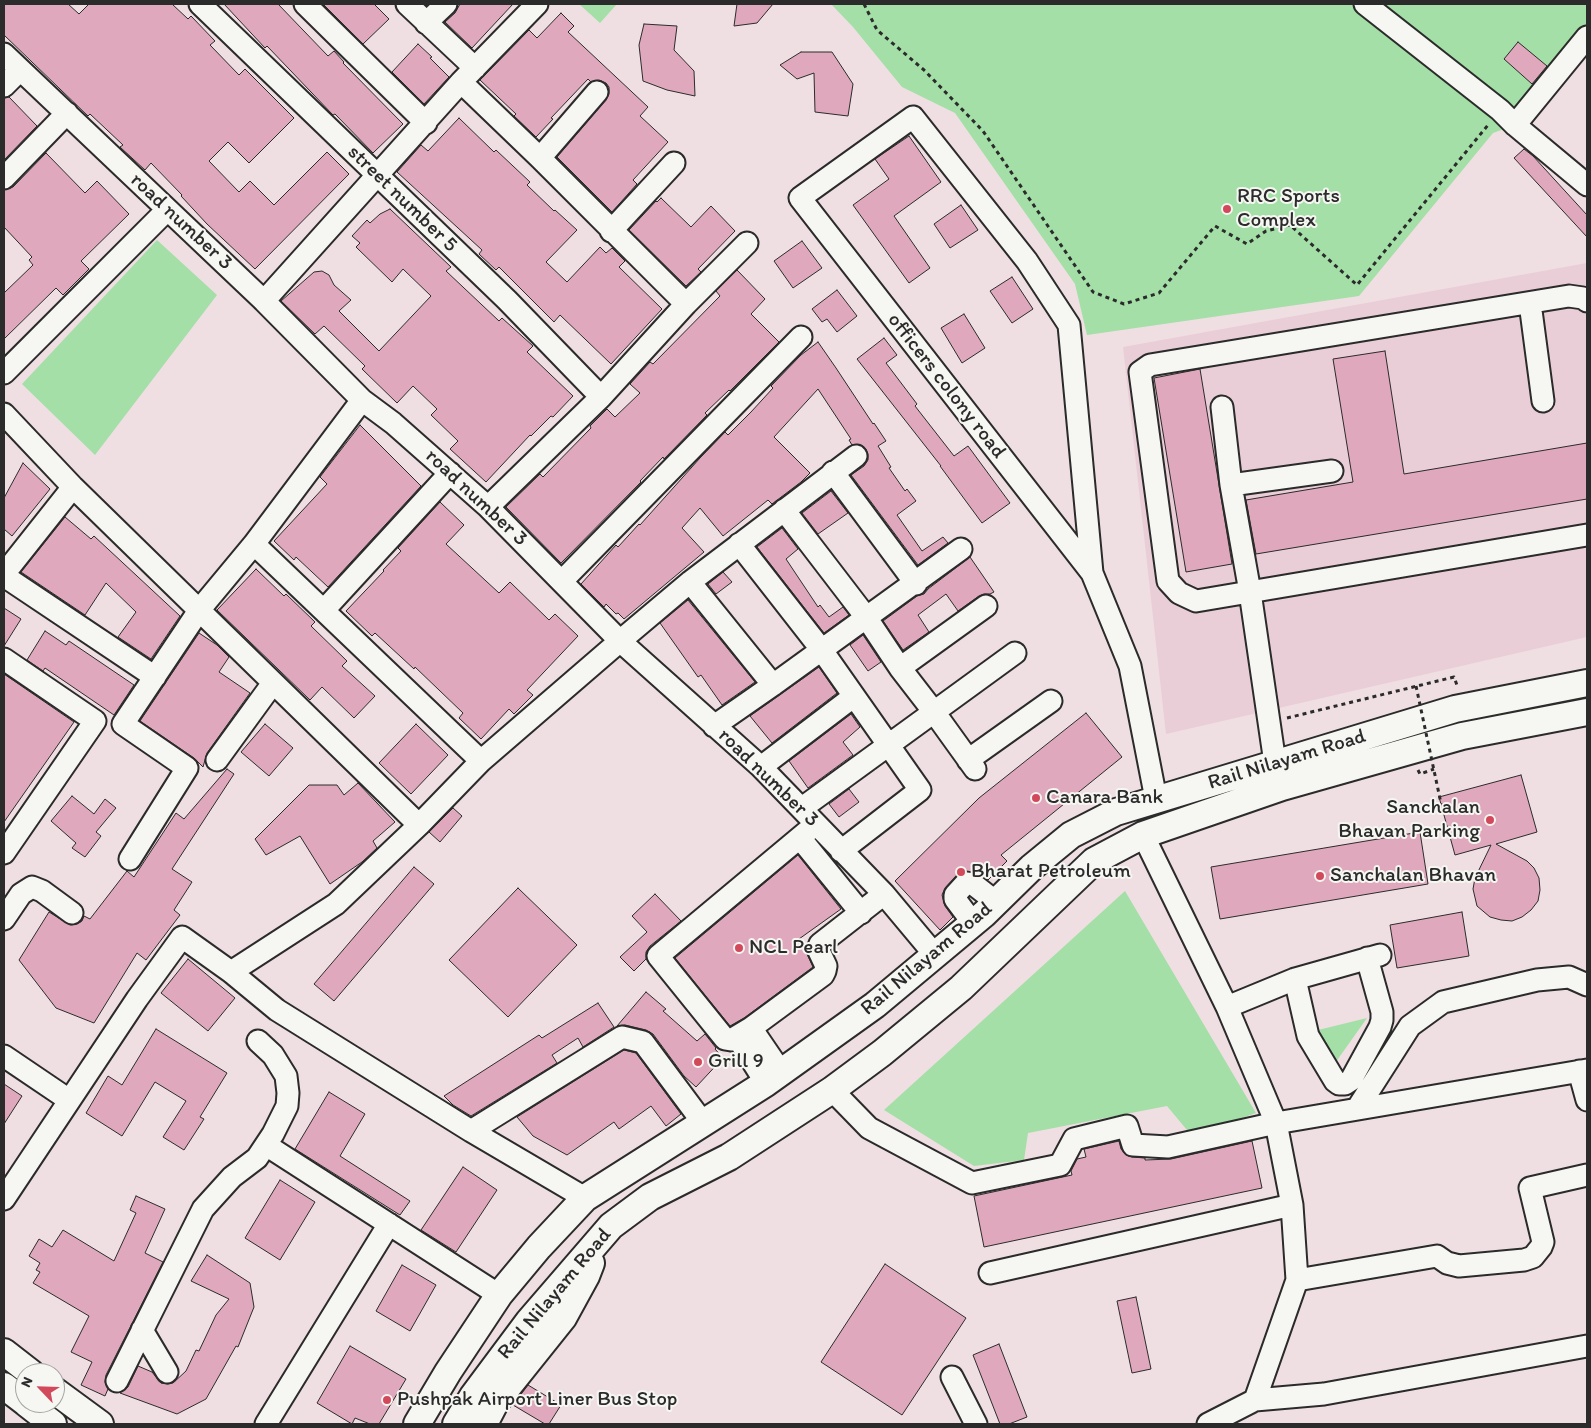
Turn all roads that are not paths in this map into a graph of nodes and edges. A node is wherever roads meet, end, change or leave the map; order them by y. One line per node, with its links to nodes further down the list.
1 (200, 4): 19 (street, street number 5)
2 (305, 4): 15 (street)
3 (407, 4): 7 (street)
4 (446, 4): 7 (street)
5 (537, 4): 11 (street)
6 (1365, 4): 16 (street)
7 (426, 23): 11 (street)
8 (1587, 37): 16 (street)
9 (4, 54): 10 (street, road number 3)
10 (20, 70): 12 (street); 14 (street, road number 3)
11 (468, 75): 15 (street); 17 (street)
12 (4, 86)
13 (597, 92): 17 (street)
14 (67, 113): 20 (street); 22 (street, road number 3)
15 (426, 123): 19 (street)
16 (1515, 125): 21 (street)
17 (540, 158): 23 (street)
18 (674, 162): 23 (street)
19 (377, 176): 26 (street); 31 (street, street number 5)
20 (4, 178)
21 (1587, 185)
22 (168, 210): 26 (street, road number 3); 30 (street)
23 (611, 231): 28 (street)
24 (747, 243): 28 (street)
25 (1587, 300): 27 (street)
26 (264, 301): 32 (street, road number 3)
27 (1530, 303): 33 (street); 53 (street)
28 (686, 304): 31 (street)
29 (801, 337): 50 (street)
30 (4, 373)
31 (601, 397): 42 (street)
32 (362, 400): 39 (street, road number 3); 45 (street)
33 (1543, 400)
34 (1222, 407): 40 (street)
35 (4, 414): 41 (street)
36 (856, 456): 38 (street)
37 (1332, 471): 40 (street)
38 (834, 472): 43 (street); 52 (street)
39 (450, 473): 42 (street, road number 3); 56 (street)
40 (1231, 486): 53 (street)
41 (73, 487): 49 (street); 55 (street)
42 (488, 507): 50 (street, road number 3)
43 (784, 510): 46 (street); 57 (street)
44 (1587, 535): 53 (street)
45 (254, 544): 55 (street); 56 (street)
46 (739, 544): 51 (street); 59 (street)
47 (961, 549): 52 (street)
48 (1092, 573): 48 (street, officers colony road); 77 (street)
49 (4, 575): 63 (street)
50 (562, 581): 58 (street, road number 3)
51 (690, 582): 58 (street); 66 (street)
52 (916, 584): 57 (street)
53 (1250, 592): 75 (street)
54 (986, 606): 62 (street)
55 (200, 608): 63 (street); 64 (street)
56 (324, 610): 74 (street)
57 (866, 617): 59 (street); 62 (street)
58 (620, 640): 71 (street, road number 3); 74 (street)
59 (821, 649): 66 (street); 67 (street)
60 (1015, 653): 69 (street)
61 (4, 659): 83 (street)
62 (900, 668): 69 (street)
63 (156, 677): 85 (street)
64 (273, 683): 73 (street); 80 (street)
65 (1587, 683): 75 (main road, Rail Nilayam Road)
66 (773, 685): 71 (street)
67 (853, 697): 72 (street); 76 (street)
68 (1051, 701): 69 (street)
69 (934, 712): 72 (street)
70 (1587, 712): 81 (main road, Rail Nilayam Road)
71 (714, 726): 76 (street, road number 3)
72 (888, 745): 78 (street); 84 (street)
73 (217, 760)
74 (481, 760): 80 (street)
75 (1275, 763): 77 (main road, Rail Nilayam Road)
76 (761, 767): 78 (street, road number 3)
77 (1156, 799): 87 (main road, Rail Nilayam Road)
78 (802, 808): 79 (street, road number 3)
79 (816, 824): 82 (street); 84 (street, road number 3)
80 (419, 825): 93 (street)
81 (1143, 835): 96 (street); 100 (main road, Rail Nilayam Road)
82 (800, 838): 89 (street); 98 (street)
83 (5, 848)
84 (841, 851): 86 (street, road number 3)
85 (130, 859)
86 (884, 894): 89 (street); 92 (street, road number 3)
87 (996, 902): 91 (main road, Rail Nilayam Road); 91 (street)
88 (72, 913): 90 (street)
89 (861, 913): 98 (street)
90 (4, 918)
91 (973, 923): 92 (main road, Rail Nilayam Road)
92 (935, 955): 97 (main road, Rail Nilayam Road)
93 (231, 972): 105 (street); 110 (street)
94 (1295, 980): 94 (street); 96 (street)
95 (1587, 985): 107 (street)
96 (1227, 1008): 108 (street)
97 (858, 1017): 100 (main road); 103 (main road, Rail Nilayam Road)
98 (744, 1033): 103 (street)
99 (258, 1041): 111 (street)
100 (882, 1052): 104 (main road, Rail Nilayam Road)
101 (4, 1056): 105 (street)
102 (1583, 1070): 106 (street); 107 (street)
103 (773, 1077): 109 (main road, Rail Nilayam Road)
104 (832, 1090): 108 (street); 117 (main road, Rail Nilayam Road)
105 (69, 1100): 114 (street)
106 (1587, 1100)
107 (1357, 1109): 108 (street)
108 (1276, 1123): 115 (street)
109 (704, 1124): 110 (street); 113 (main road, Rail Nilayam Road)
110 (471, 1131): 113 (street)
111 (266, 1145): 116 (street); 121 (street)
112 (1587, 1175): 119 (street)
113 (585, 1198): 120 (main road, Rail Nilayam Road)
114 (4, 1199)
115 (1292, 1205): 118 (street); 119 (street)
116 (389, 1224): 120 (street); 135 (street)
117 (599, 1239): 137 (main road, Rail Nilayam Road); 138 (main road)
118 (990, 1273)
119 (1297, 1280): 131 (street)
120 (499, 1295): 136 (main road, Rail Nilayam Road)
121 (142, 1330): 125 (street); 127 (street)
122 (1587, 1346): 131 (street)
123 (4, 1352): 124 (main road)
124 (18, 1363)
125 (167, 1372)
126 (952, 1378): 139 (street)
127 (117, 1381)
128 (4, 1386): 129 (main road)
129 (15, 1395)
130 (65, 1398): 134 (main road)
131 (1255, 1400): 140 (street)
132 (38, 1413): 133 (main road)
133 (53, 1424)
134 (100, 1424)
135 (266, 1424)
136 (417, 1424)
137 (456, 1424)
138 (484, 1424)
139 (976, 1424)
140 (1208, 1424)

